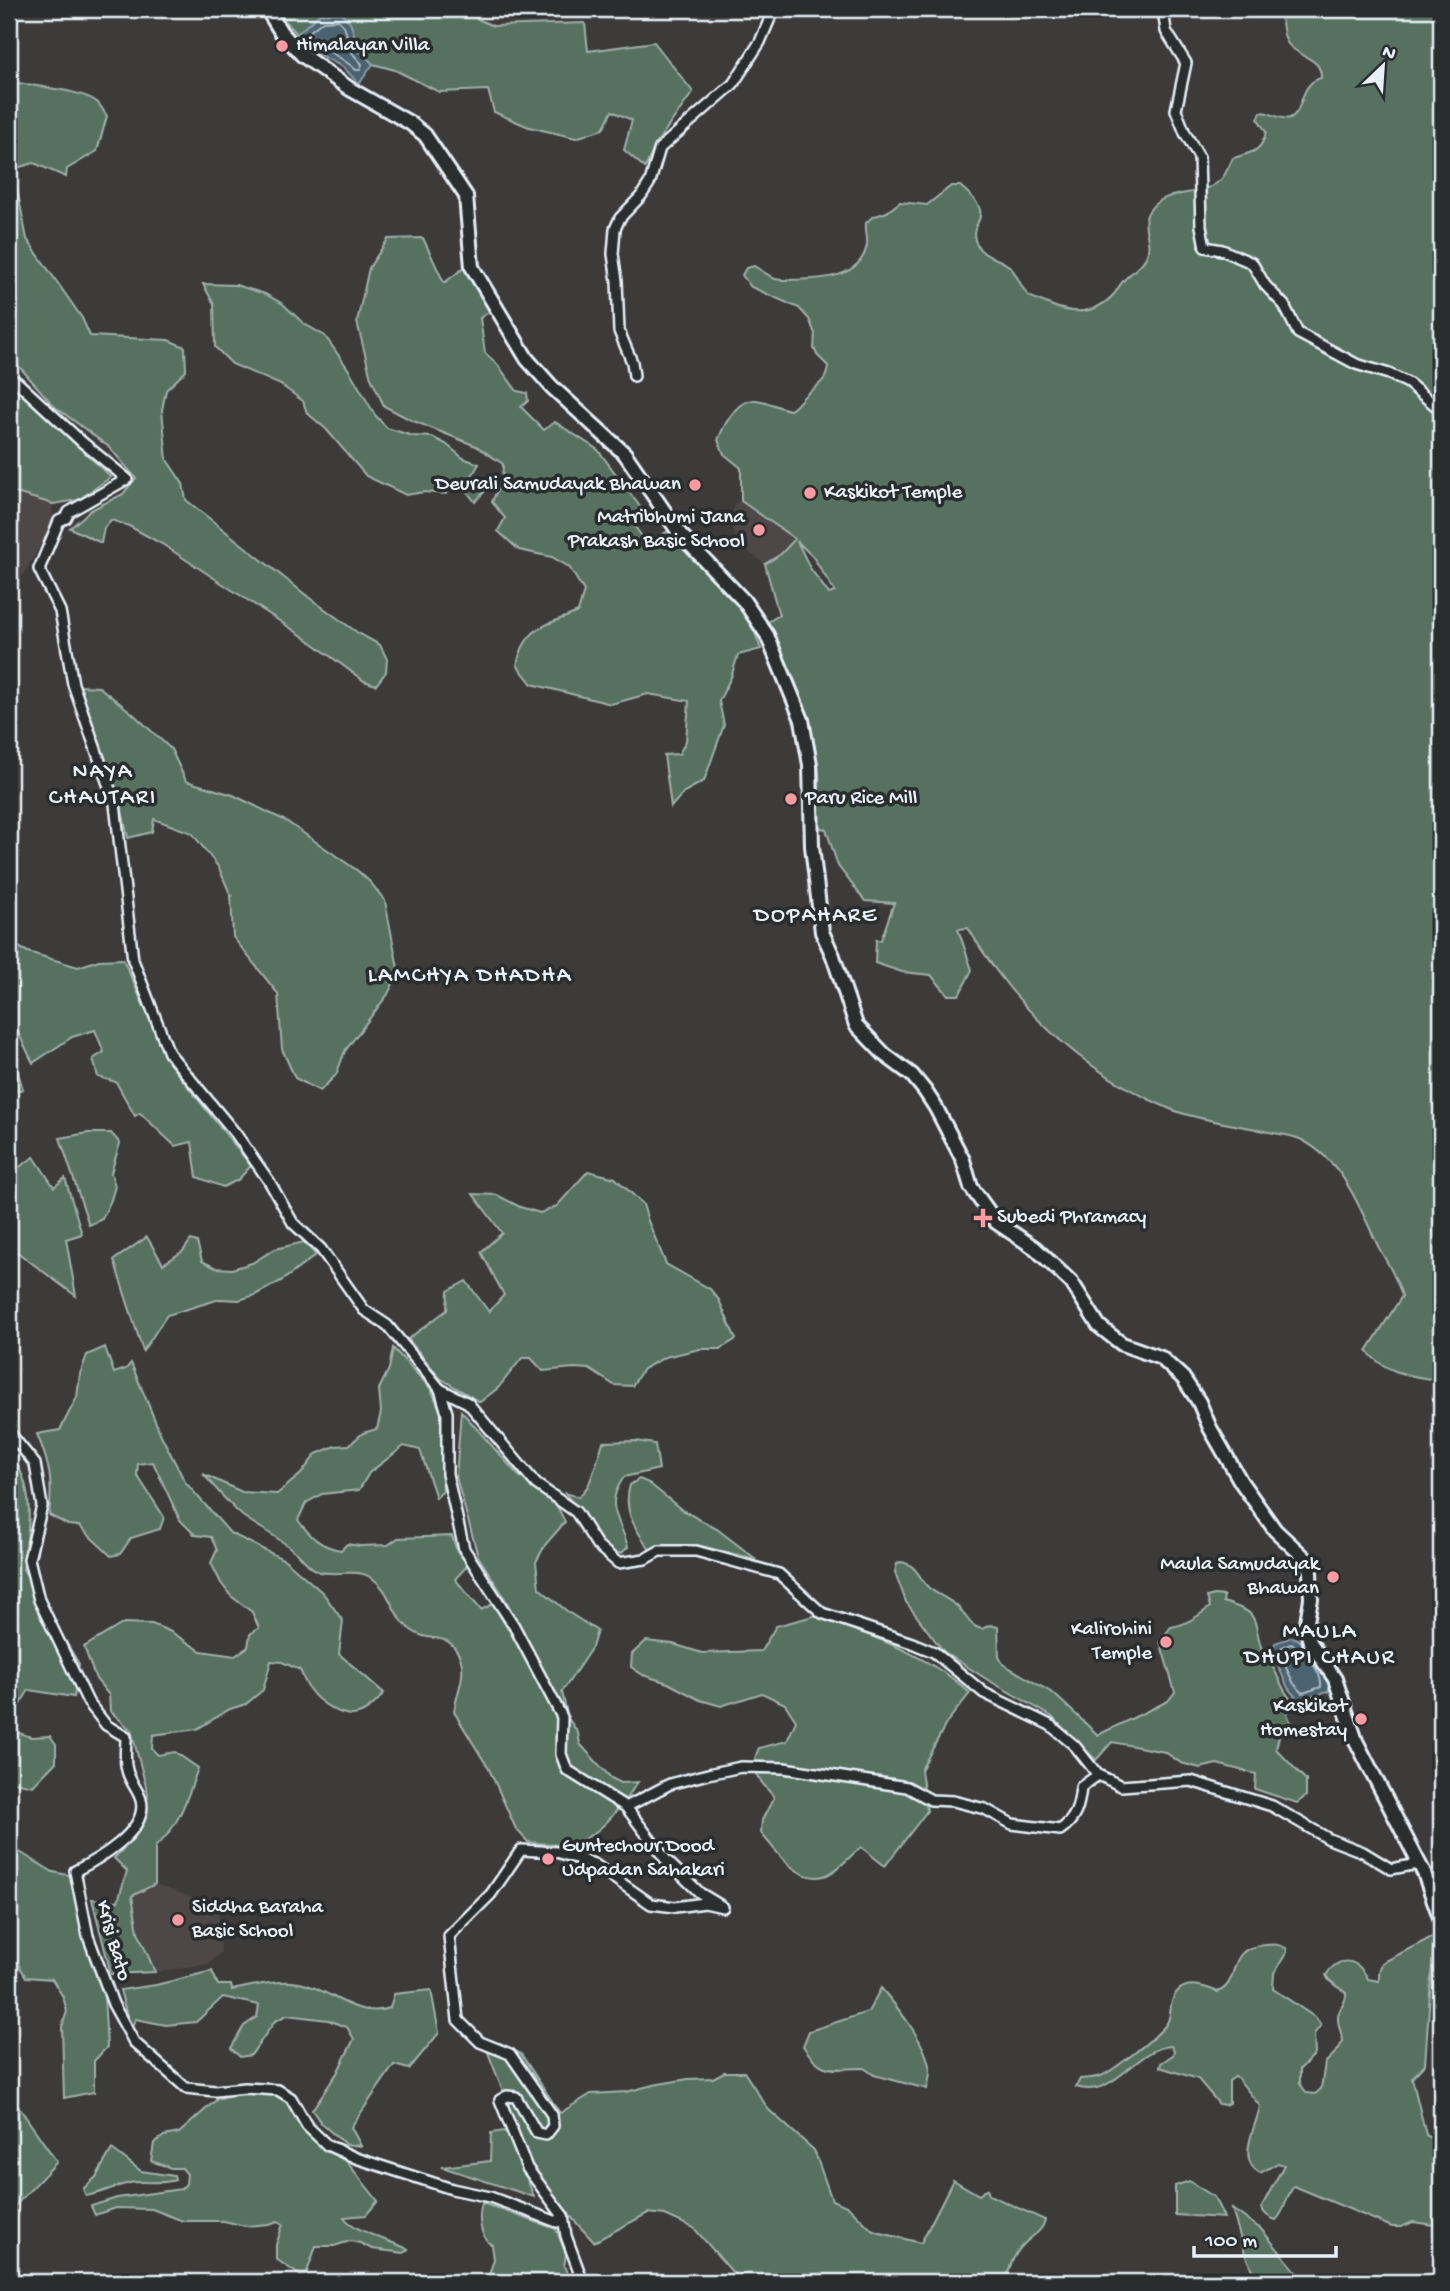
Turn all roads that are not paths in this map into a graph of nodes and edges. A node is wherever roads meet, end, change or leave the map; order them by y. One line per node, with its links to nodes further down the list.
1 (267, 9): 11 (street)
2 (774, 9): 4 (street)
3 (1163, 9): 6 (street)
4 (634, 376)
5 (9, 378): 7 (street)
6 (1441, 410)
7 (440, 1389): 9 (street); 10 (street)
8 (9, 1432): 13 (street, Krisi Bato)
9 (1098, 1775): 10 (street); 11 (street)
10 (626, 1807): 13 (street)
11 (1418, 1864): 12 (street)
12 (1441, 1920)
13 (563, 2216): 14 (street)
14 (583, 2282)

